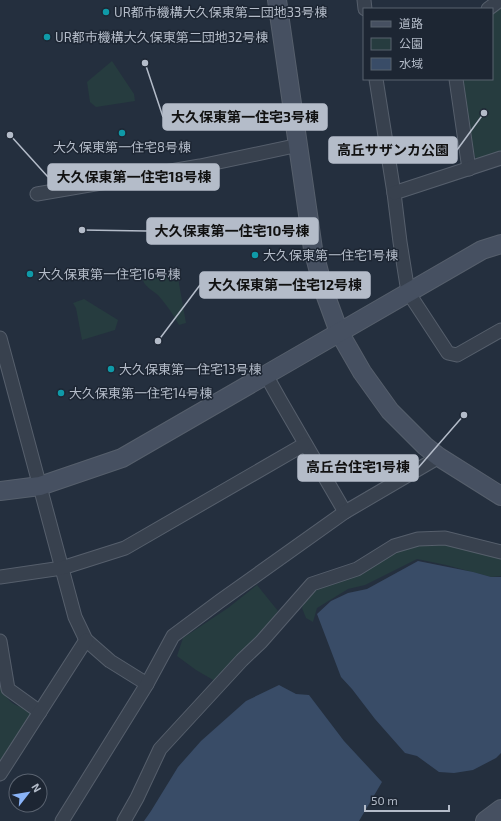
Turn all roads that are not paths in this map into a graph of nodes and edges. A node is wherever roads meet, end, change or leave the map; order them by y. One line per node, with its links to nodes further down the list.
1 (277, 0): 6 (street)
2 (500, 0): 3 (street)
3 (489, 8)
4 (376, 80): 9 (street)
5 (456, 80): 8 (street)
6 (299, 145): 10 (street); 14 (street)
7 (501, 158): 8 (street)
8 (469, 169): 9 (street)
9 (394, 193): 12 (street)
10 (37, 194)
11 (501, 244): 12 (street)
12 (408, 292): 13 (street); 14 (street)
13 (501, 330)
14 (339, 332): 16 (street); 18 (street)
15 (0, 338): 19 (street)
16 (266, 375): 17 (street); 19 (street)
17 (305, 444): 22 (street); 24 (street)
18 (439, 457): 21 (street); 22 (street)
19 (40, 486): 20 (street); 24 (street)
20 (0, 492)
21 (501, 496)
22 (345, 512): 28 (street)
23 (501, 552): 33 (street)
24 (62, 568): 25 (street); 27 (street)
25 (0, 577)
26 (0, 640): 29 (street)
27 (86, 640): 28 (street); 29 (street)
28 (147, 684): 32 (street)
29 (40, 712): 30 (street)
30 (0, 774)
31 (501, 809): 34 (street)
32 (62, 821)
33 (124, 821)
34 (485, 821)

